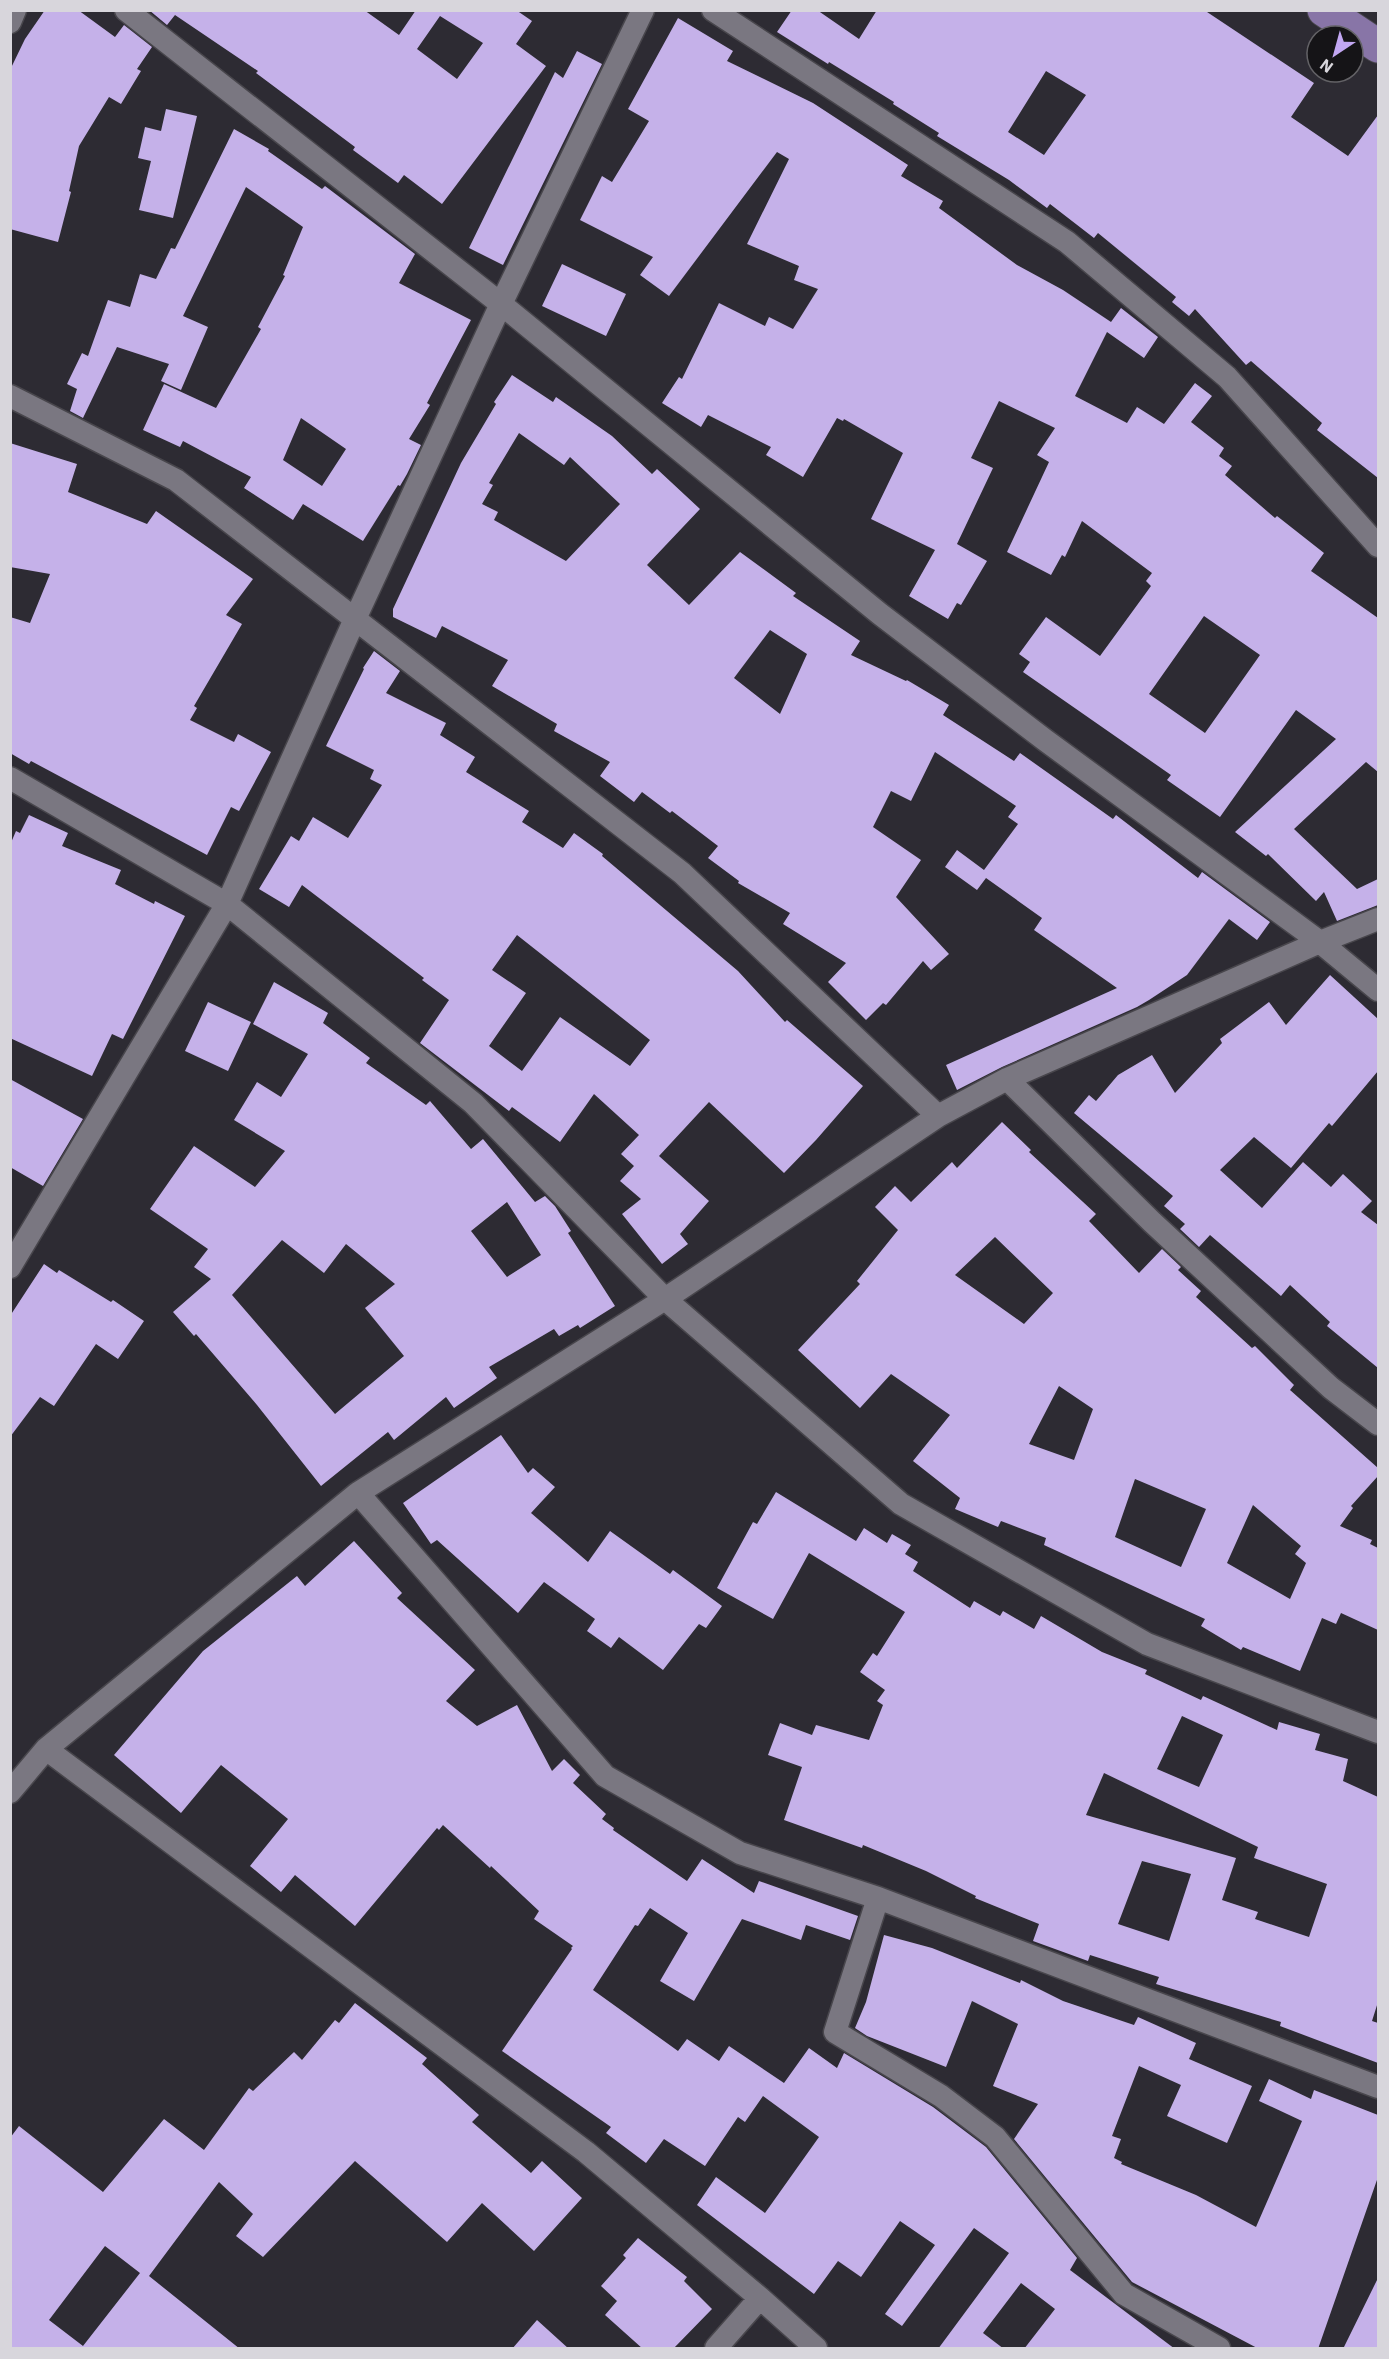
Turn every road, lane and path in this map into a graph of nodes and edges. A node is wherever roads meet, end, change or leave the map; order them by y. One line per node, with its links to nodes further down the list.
1 (15, 10): 6 (street)
2 (126, 10): 8 (street)
3 (643, 10): 8 (street)
4 (713, 10): 10 (street)
5 (1324, 10): 7 (main road)
6 (10, 22)
7 (1378, 46)
8 (501, 304): 11 (street); 15 (street)
9 (10, 396): 11 (street)
10 (1378, 546)
11 (355, 619): 13 (street); 18 (street)
12 (10, 778): 13 (street)
13 (227, 904): 19 (street); 20 (street)
14 (1378, 919): 15 (street)
15 (1320, 942): 16 (street); 17 (street)
16 (1378, 990)
17 (1007, 1079): 18 (street); 21 (street)
18 (938, 1116): 20 (street)
19 (10, 1267)
20 (665, 1299): 22 (street); 23 (street)
21 (1378, 1424)
22 (358, 1493): 24 (street); 26 (street)
23 (1378, 1732)
24 (46, 1749): 25 (street); 28 (street)
25 (10, 1792)
26 (878, 1898): 27 (street); 31 (street)
27 (1378, 2087)
28 (760, 2298): 29 (street); 30 (street)
29 (716, 2349)
30 (816, 2349)
31 (1219, 2349)

